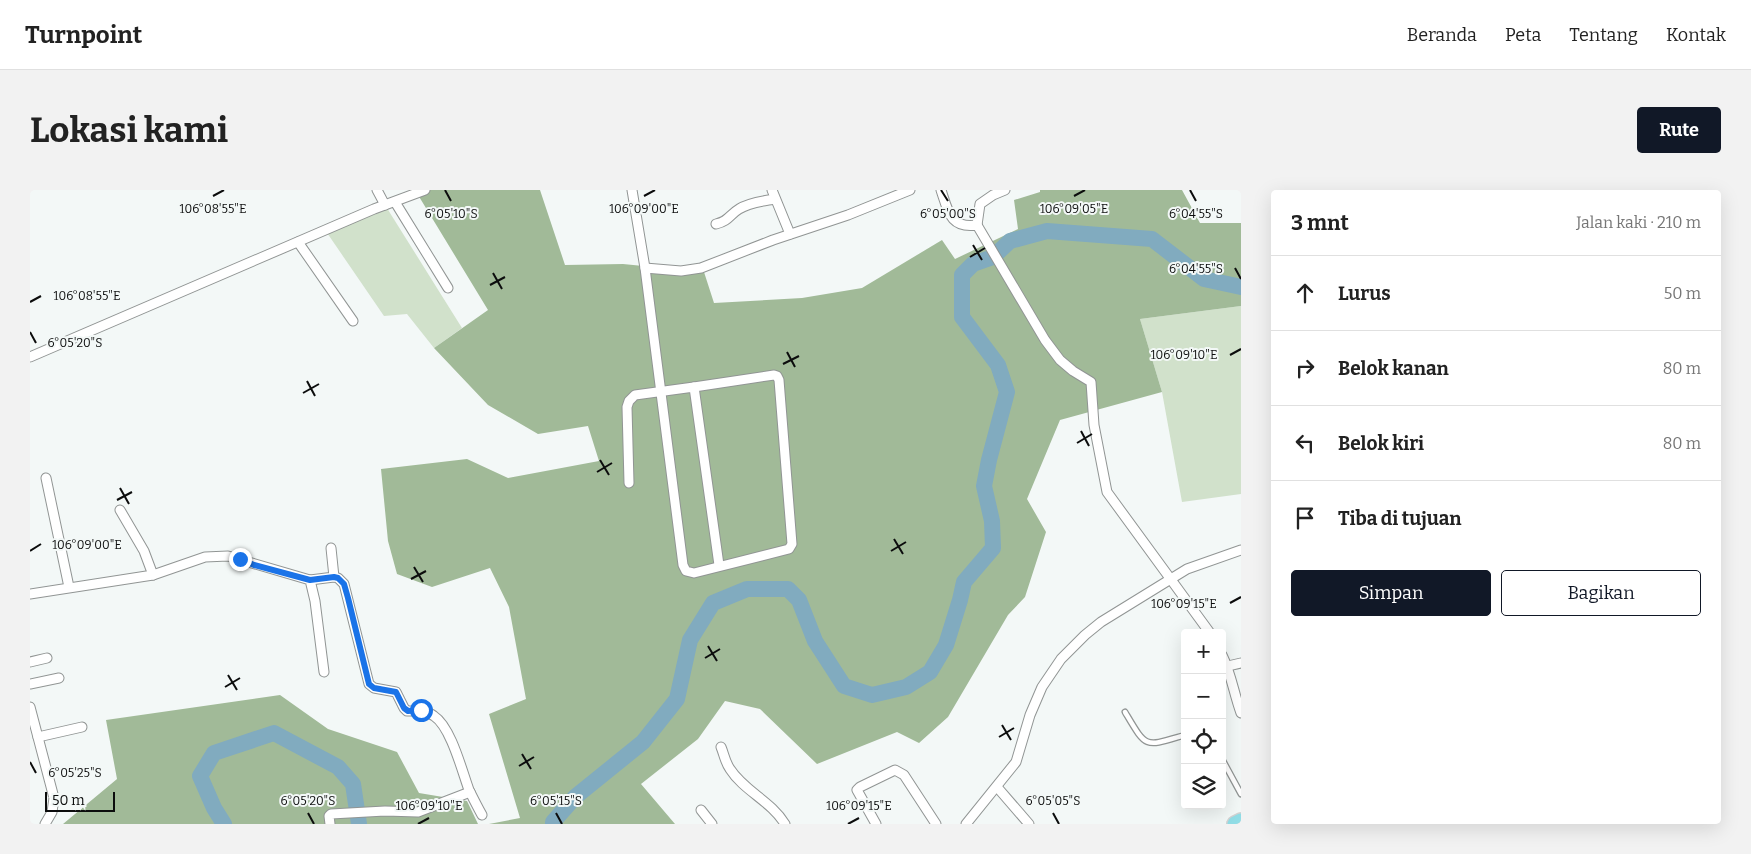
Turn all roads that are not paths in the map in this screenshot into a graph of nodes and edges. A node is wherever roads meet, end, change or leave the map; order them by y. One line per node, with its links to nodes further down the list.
1 (377, 190): 11 (street)
2 (425, 190): 8 (street)
3 (632, 190): 16 (street)
4 (772, 190): 9 (street)
5 (910, 190): 14 (street)
6 (941, 190): 13 (street)
7 (1006, 190): 13 (street)
8 (404, 194): 10 (street)
9 (775, 199): 12 (street); 14 (street)
10 (395, 202): 11 (street); 17 (street)
11 (385, 205): 15 (street)
12 (716, 224)
13 (979, 228): 30 (street)
14 (790, 234): 16 (street)
15 (298, 242): 18 (street); 19 (street)
16 (645, 268): 21 (street)
17 (448, 288)
18 (353, 321)
19 (30, 357)
20 (694, 386): 21 (street); 27 (street); 27 (street)
21 (661, 391): 23 (street); 27 (street)
22 (46, 478): 32 (street)
23 (630, 482)
24 (120, 510): 28 (street)
25 (331, 548): 29 (street)
26 (1240, 553): 30 (street)
27 (719, 565)
28 (153, 575): 31 (street); 32 (street)
29 (334, 577): 31 (street); 52 (street)
30 (1170, 579): 34 (street); 51 (street)
31 (310, 580): 40 (street)
32 (69, 587): 33 (street)
33 (30, 594)
34 (1207, 629)
35 (47, 658): 36 (street)
36 (30, 662)
37 (1226, 662): 39 (street)
38 (1241, 663): 39 (street)
39 (1228, 666): 45 (street)
40 (324, 672)
41 (59, 678): 42 (street)
42 (30, 684)
43 (30, 707): 48 (street)
44 (1126, 712): 47 (lane)
45 (1241, 713)
46 (82, 727): 48 (street)
47 (1181, 736)
48 (38, 737): 58 (street)
49 (721, 747): 61 (street)
50 (1225, 764): 53 (lane)
51 (997, 787): 57 (street); 64 (street)
52 (470, 792): 55 (street); 59 (street)
53 (1241, 794)
54 (701, 810): 60 (street)
55 (482, 815)
56 (1241, 821): 65 (main road)
57 (969, 823)
58 (45, 824)
59 (330, 824)
60 (712, 824)
61 (785, 824)
62 (876, 824): 63 (street)
63 (936, 824)
64 (1029, 824)
65 (1235, 824)

